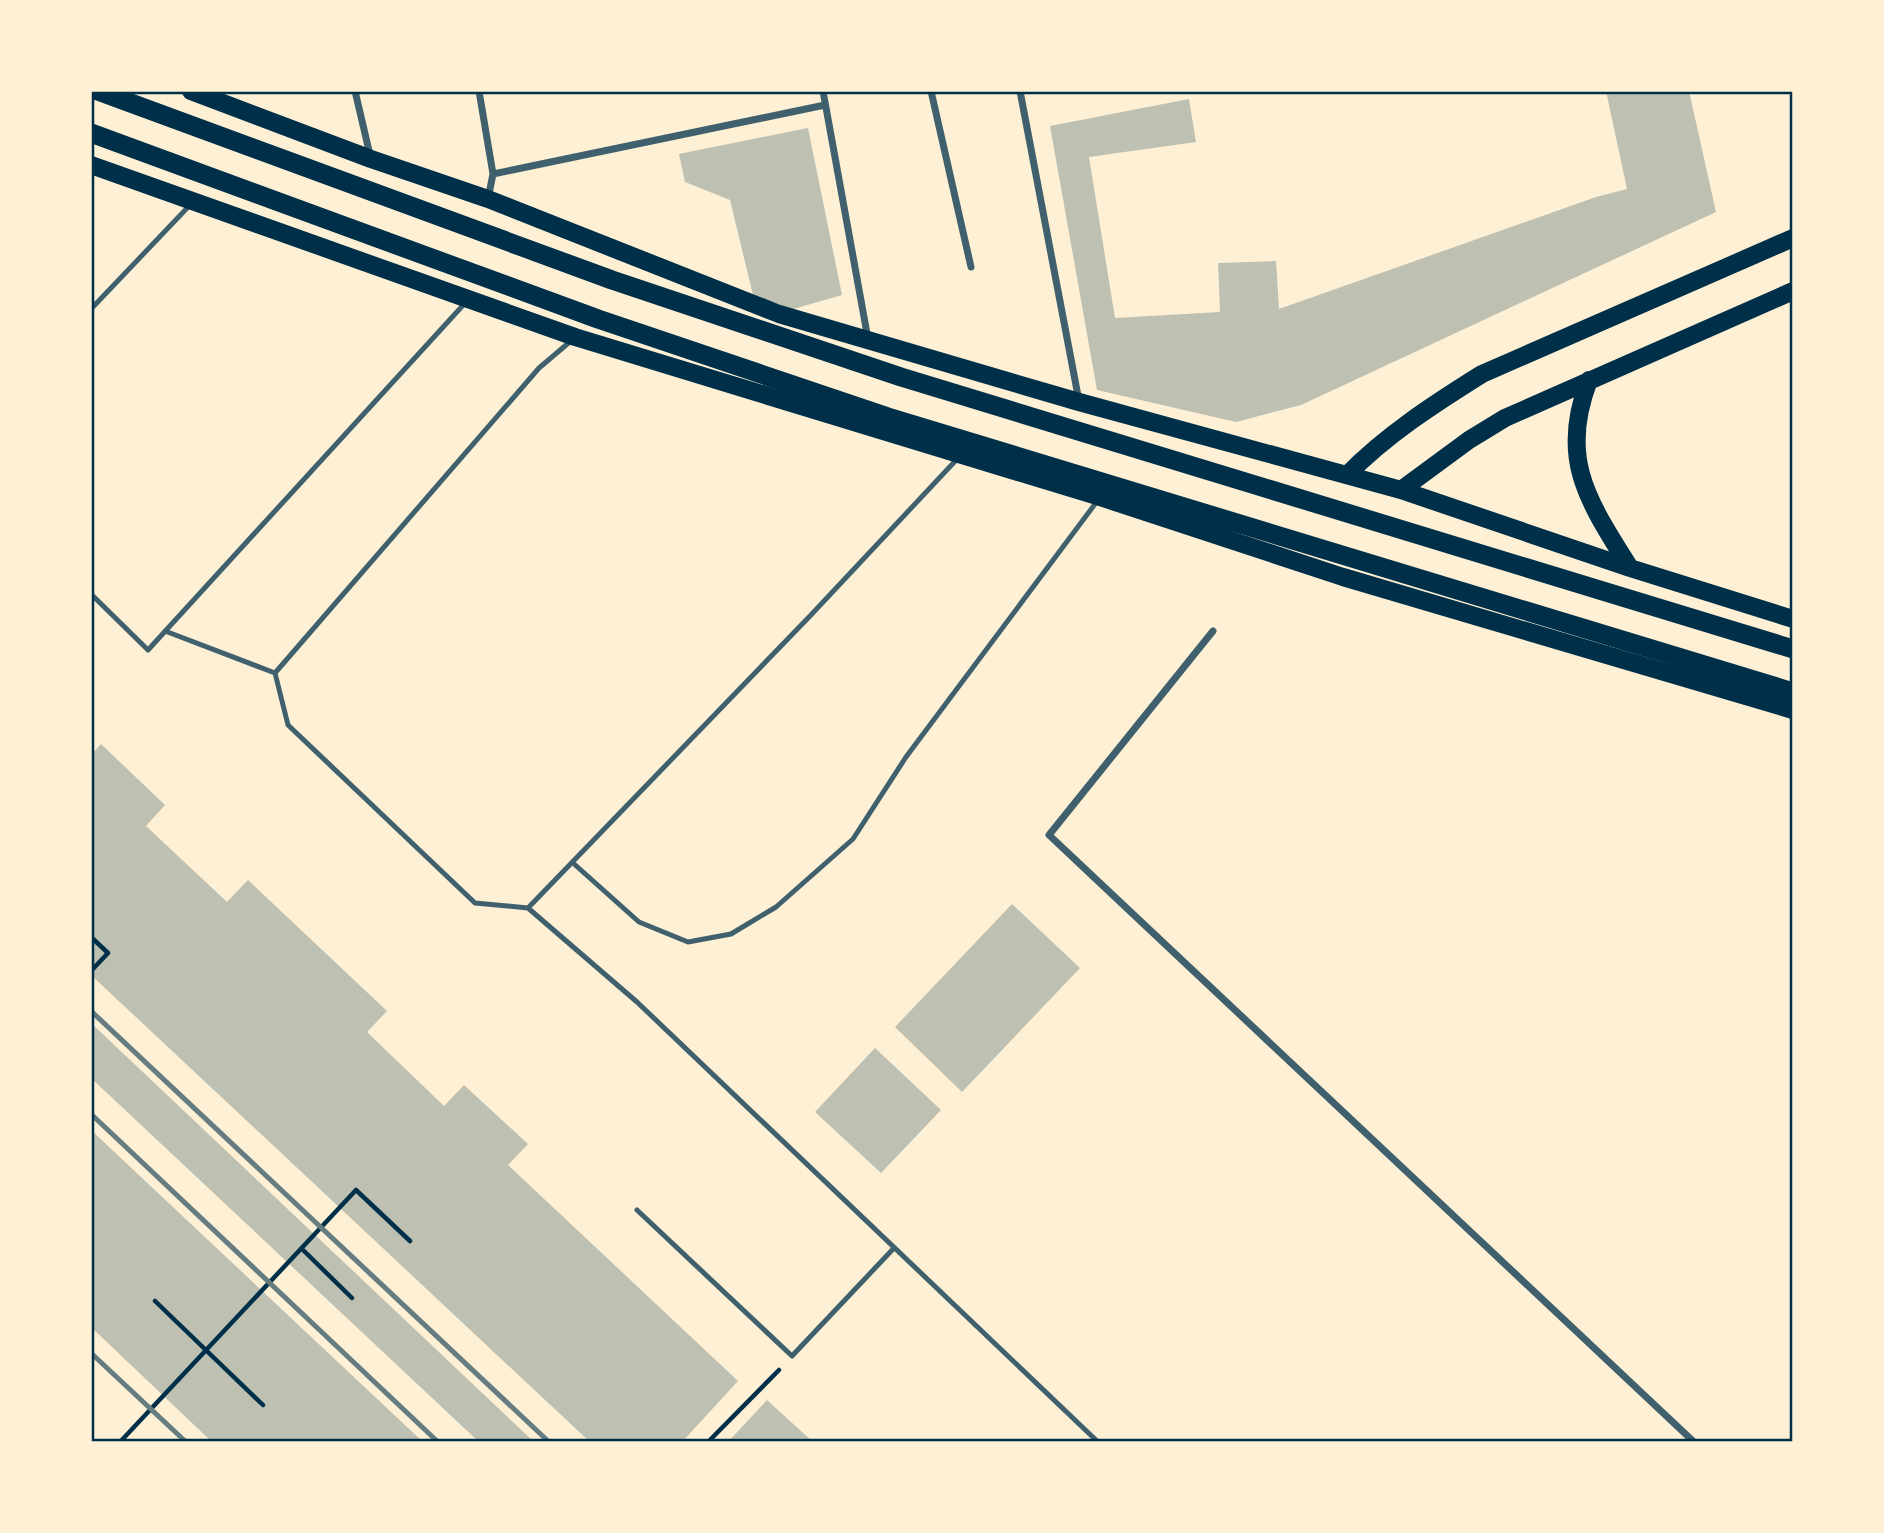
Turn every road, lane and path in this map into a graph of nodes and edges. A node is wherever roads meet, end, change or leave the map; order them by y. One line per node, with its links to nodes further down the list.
1 (98, 91): 33 (highway)
2 (191, 91): 10 (main road)
3 (355, 91): 10 (street)
4 (479, 91): 12 (street)
5 (823, 91): 8 (street)
6 (931, 91): 16 (street)
7 (1020, 91): 23 (street)
8 (825, 105): 12 (street); 21 (street)
9 (91, 133): 35 (highway)
10 (371, 159): 13 (main road)
11 (91, 165): 14 (main road)
12 (493, 174): 13 (street)
13 (488, 199): 21 (main road)
14 (192, 202): 18 (main road); 19 (lane)
15 (1793, 238): 25 (main road)
16 (971, 267)
17 (1793, 291): 22 (main road)
18 (468, 300): 20 (main road); 31 (lane)
19 (91, 309)
20 (575, 337): 24 (main road); 34 (lane)
21 (868, 340): 23 (main road)
22 (1589, 380): 26 (main road); 28 (main road)
23 (1079, 402): 25 (main road)
24 (961, 455): 27 (main road); 37 (lane)
25 (1347, 475): 26 (main road)
26 (1401, 490): 28 (main road)
27 (1100, 497): 36 (main road); 37 (lane)
28 (1630, 568): 30 (main road)
29 (91, 594): 31 (lane)
30 (1793, 619)
31 (165, 631): 34 (lane)
32 (1213, 631): 53 (street)
33 (1793, 649)
34 (275, 673): 38 (lane)
35 (1793, 692)
36 (1793, 710)
37 (572, 863): 38 (lane)
38 (528, 908): 43 (lane)
39 (91, 937): 40 (path)
40 (91, 971)
41 (637, 1210): 48 (lane)
42 (410, 1241): 44 (path)
43 (894, 1248): 48 (lane); 52 (lane)
44 (302, 1249): 45 (path); 47 (path)
45 (352, 1298)
46 (155, 1301): 47 (path)
47 (206, 1350): 49 (path); 50 (path)
48 (792, 1356): 51 (path)
49 (263, 1405)
50 (120, 1442)
51 (708, 1442)
52 (1098, 1442)
53 (1693, 1442)

